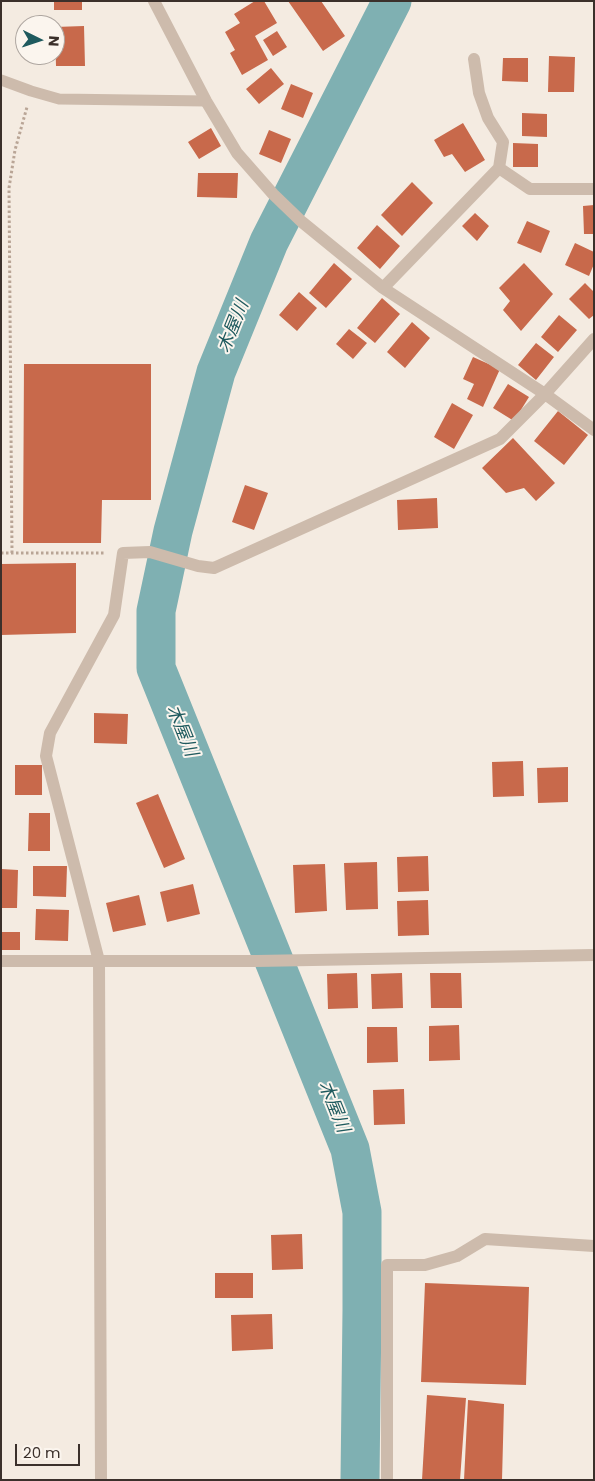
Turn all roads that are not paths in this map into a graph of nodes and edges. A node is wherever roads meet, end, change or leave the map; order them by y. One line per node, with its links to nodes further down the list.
1 (154, 1): 4 (street)
2 (474, 59): 5 (street)
3 (1, 80): 4 (lane)
4 (206, 101): 7 (street)
5 (499, 168): 6 (street); 7 (street)
6 (594, 190)
7 (384, 288): 9 (street)
8 (594, 339): 9 (street)
9 (545, 394): 10 (street); 13 (street)
10 (594, 430)
11 (594, 955): 13 (street)
12 (1, 961): 13 (street)
13 (99, 961): 15 (street)
14 (594, 1246): 16 (street)
15 (101, 1480)
16 (387, 1480)

